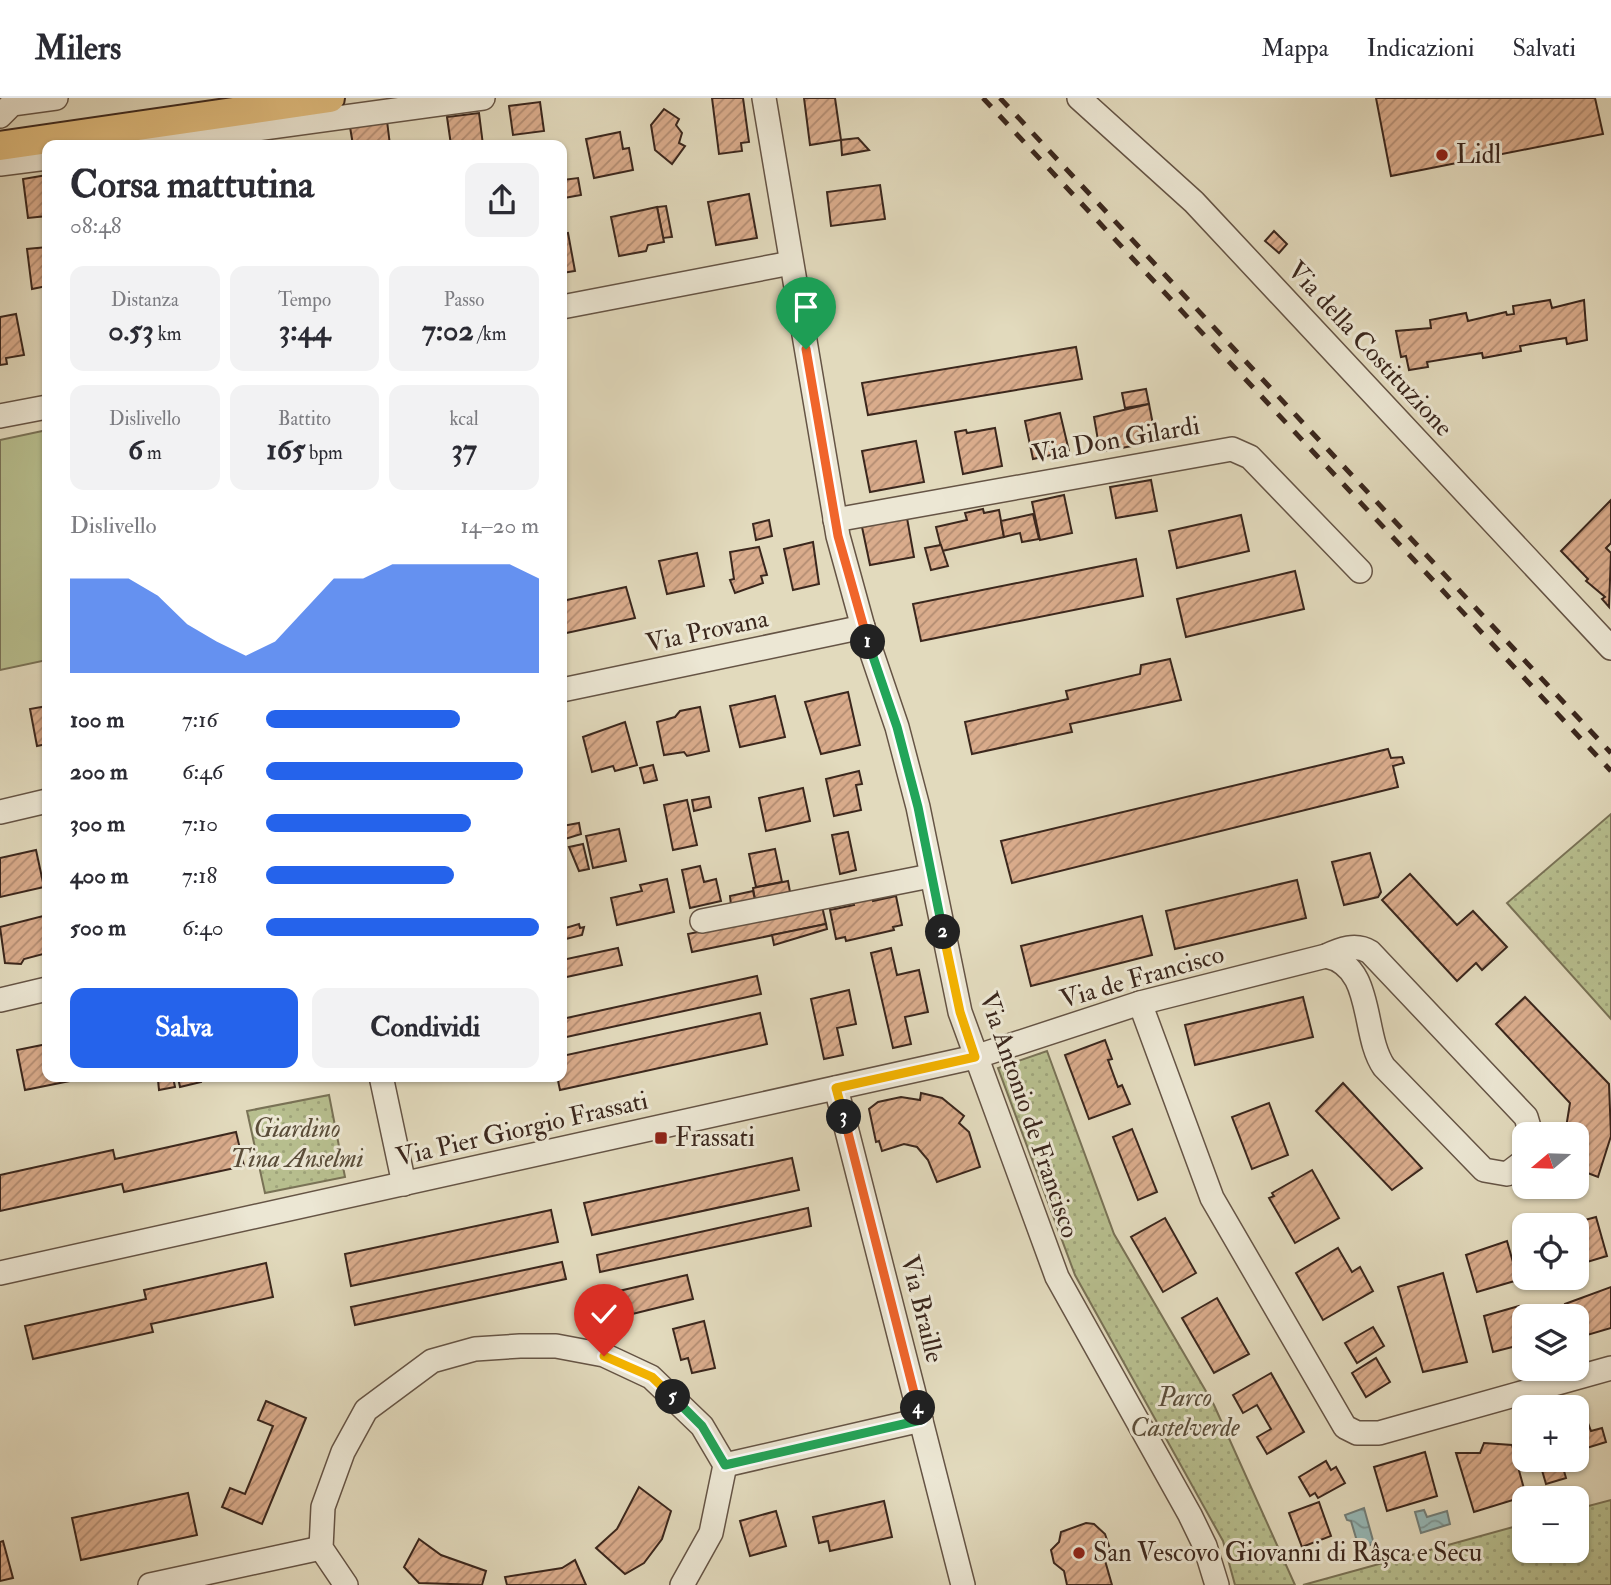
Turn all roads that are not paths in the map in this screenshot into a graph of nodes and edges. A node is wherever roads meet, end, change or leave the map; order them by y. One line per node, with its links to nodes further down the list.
1 (56, 98): 7 (street)
2 (213, 98): 8 (main road)
3 (330, 98): 10 (main road)
4 (483, 98): 9 (street)
5 (764, 98): 13 (street, Via Antonio de Francisco)
6 (1079, 98): 20 (street, Via della Costituzione)
7 (0, 116)
8 (0, 127)
9 (176, 140)
10 (0, 146)
11 (42, 159): 12 (street)
12 (0, 164)
13 (791, 263): 14 (street); 17 (street, Via Antonio de Francisco)
14 (567, 306)
15 (42, 408): 16 (street)
16 (0, 416)
17 (835, 520): 18 (street, Via Don Gilardi); 19 (street, Via Antonio de Francisco)
18 (1360, 571)
19 (863, 627): 21 (street, Via Provana); 24 (street, Via Antonio de Francisco)
20 (1611, 648)
21 (567, 689)
22 (42, 803): 23 (street)
23 (0, 812)
24 (930, 876): 25 (street); 30 (street, Via Antonio de Francisco)
25 (702, 921)
26 (1326, 956): 29 (street, Via de Francisco); 33 (street, Via de Francisco); 34 (street)
27 (42, 990): 28 (street)
28 (0, 1000)
29 (1140, 1003): 30 (street, Via de Francisco); 37 (street)
30 (975, 1057): 32 (street, Via Pier Giorgio Frassati); 45 (street, Via Antonio de Francisco)
31 (382, 1082): 35 (street)
32 (836, 1088): 35 (street, Via Pier Giorgio Frassati); 38 (street, Via Braille)
33 (1527, 1122)
34 (1512, 1170)
35 (404, 1184): 36 (street, Via Pier Giorgio Frassati)
36 (0, 1273)
37 (1611, 1368)
38 (921, 1420): 39 (street); 44 (street, Via Braille)
39 (725, 1465): 40 (street); 43 (street)
40 (321, 1548): 41 (street); 42 (street)
41 (150, 1585)
42 (346, 1585)
43 (682, 1585)
44 (962, 1585)
45 (1217, 1585)

